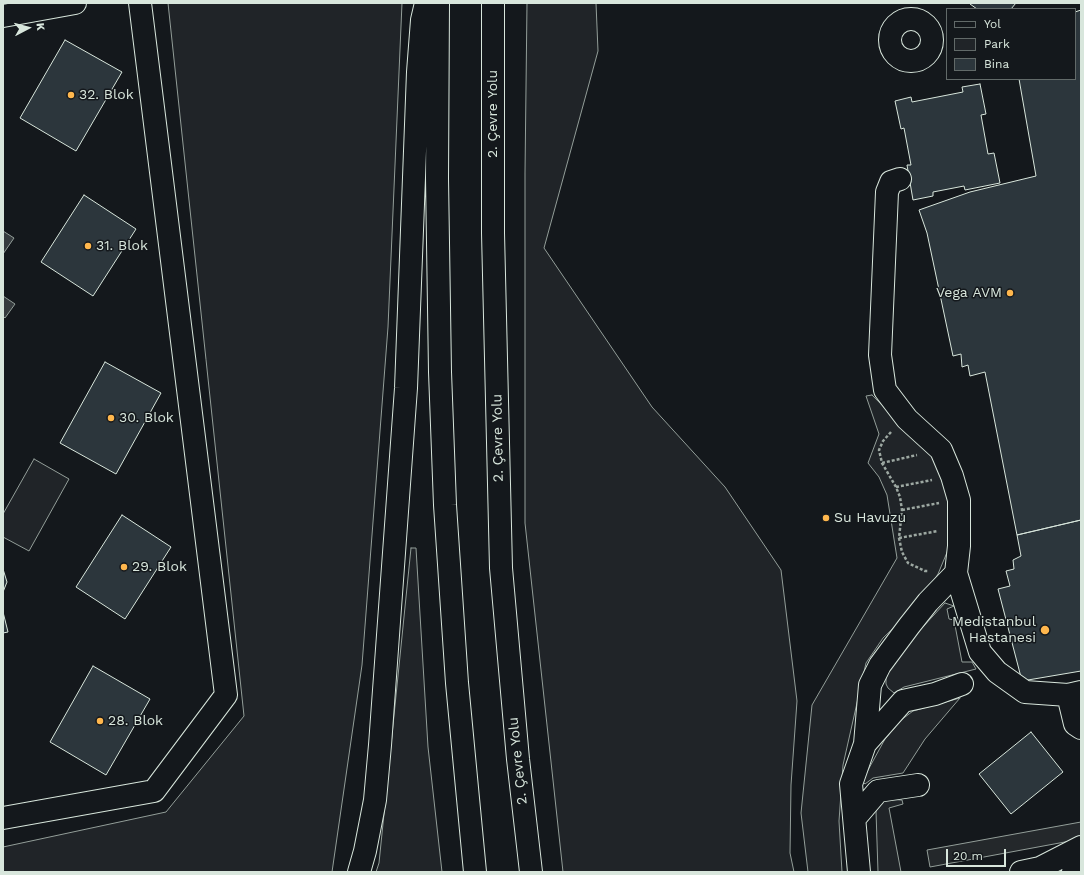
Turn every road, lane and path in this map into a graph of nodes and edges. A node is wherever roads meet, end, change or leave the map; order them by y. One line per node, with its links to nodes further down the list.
1 (75, 3): 6 (main road)
2 (140, 3): 23 (main road)
3 (426, 3): 27 (main road)
4 (438, 3): 28 (main road)
5 (493, 3): 29 (main road, 2. Çevre Yolu)
6 (3, 16)
7 (900, 179): 8 (main road)
8 (907, 419): 9 (main road); 10 (path)
9 (941, 450): 10 (path); 11 (main road)
10 (882, 463): 12 (path)
11 (952, 476): 12 (path); 13 (main road)
12 (896, 487): 14 (path)
13 (959, 500): 14 (path); 15 (main road)
14 (902, 510): 16 (path)
15 (959, 527): 16 (path); 17 (main road)
16 (900, 538): 17 (path)
17 (956, 573): 19 (main road); 21 (main road)
18 (962, 684): 21 (main road)
19 (1075, 694): 20 (main road)
20 (1081, 728)
21 (865, 744): 24 (main road)
22 (918, 785): 24 (main road)
23 (3, 818)
24 (855, 818): 30 (main road)
25 (1081, 847): 31 (main road)
26 (1081, 868): 32 (main road)
27 (359, 872)
28 (475, 872)
29 (531, 872)
30 (859, 872)
31 (1021, 872)
32 (1073, 872)

